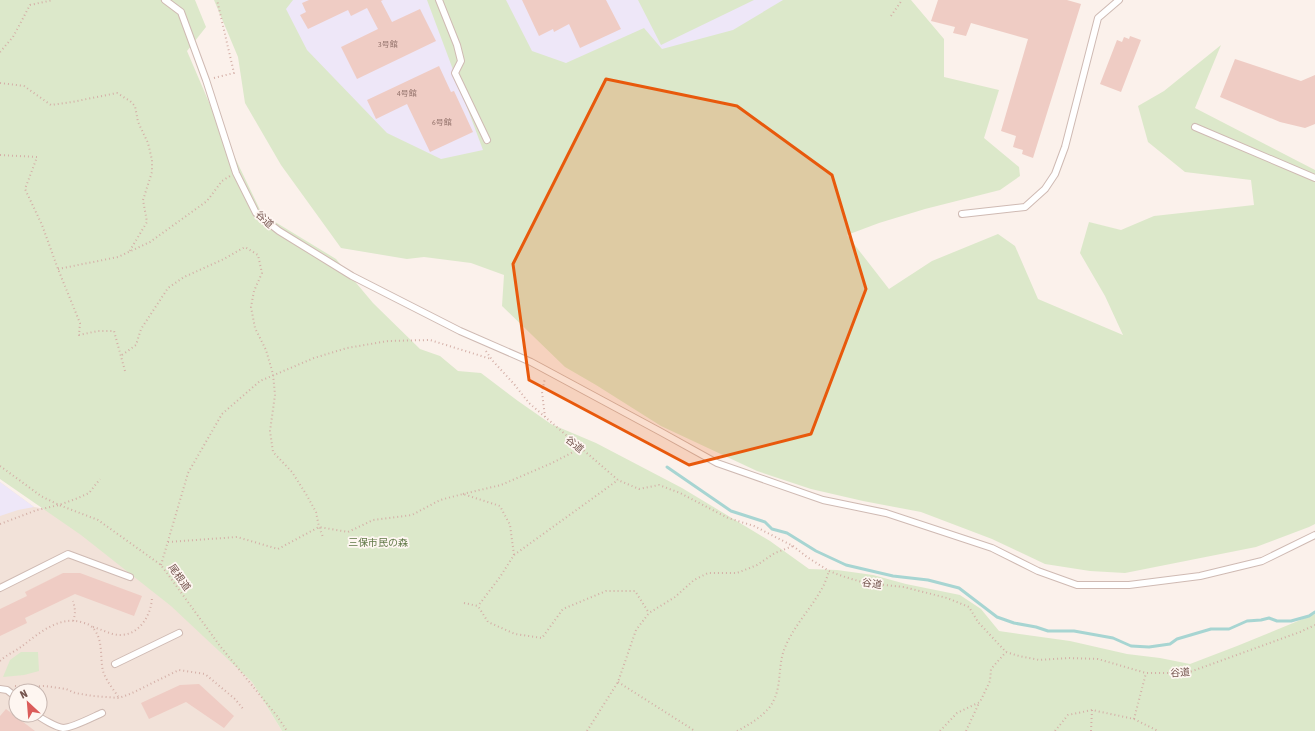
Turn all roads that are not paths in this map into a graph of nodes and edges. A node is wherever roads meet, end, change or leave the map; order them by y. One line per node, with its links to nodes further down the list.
1 (165, 0): 8 (lane, 谷道)
2 (439, 0): 5 (lane)
3 (1119, 0): 7 (lane)
4 (1195, 127): 6 (lane)
5 (487, 140)
6 (1315, 178)
7 (962, 214)
8 (1315, 535)
9 (130, 577): 10 (lane)
10 (0, 588)
11 (179, 633): 12 (lane)
12 (115, 664)
13 (102, 713): 14 (lane)
14 (48, 722)

